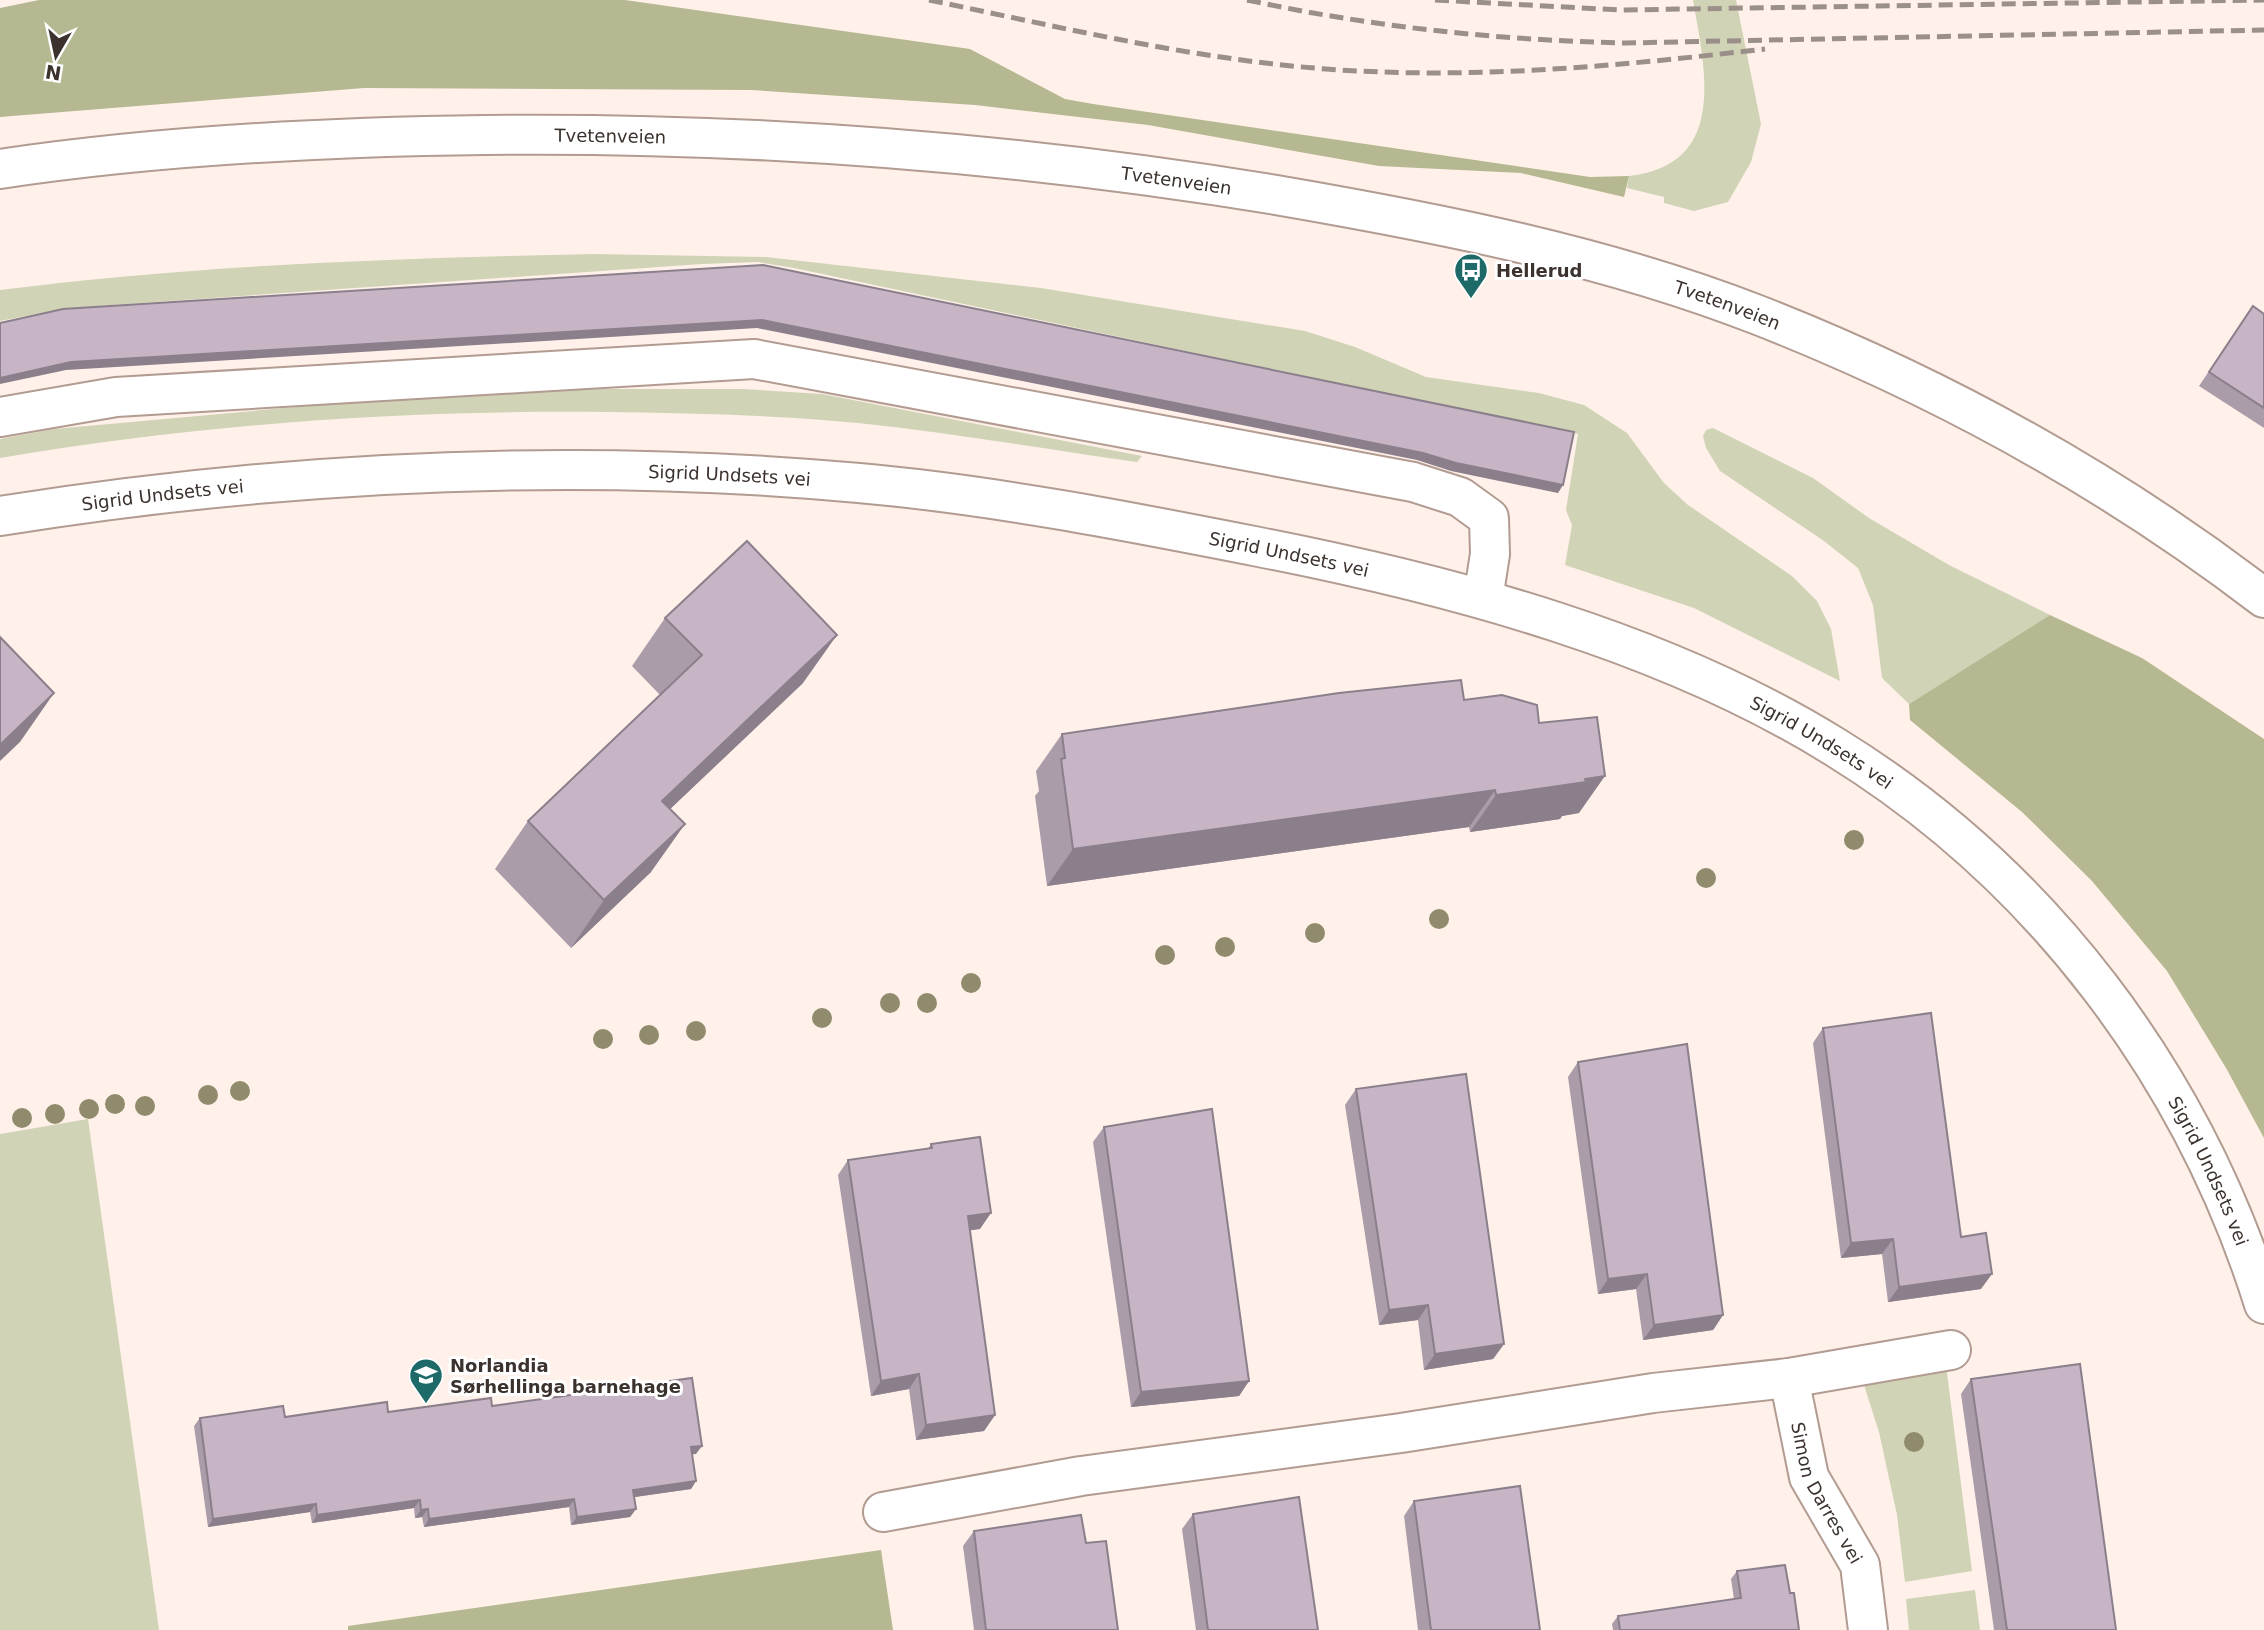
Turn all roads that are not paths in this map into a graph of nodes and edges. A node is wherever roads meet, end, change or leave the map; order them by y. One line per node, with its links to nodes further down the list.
1 (0, 169): 4 (street, Tvetenveien)
2 (0, 417): 5 (street)
3 (0, 516): 5 (street, Sigrid Undsets vei)
4 (2264, 598)
5 (1483, 599): 6 (street, Sigrid Undsets vei)
6 (2264, 1304)
7 (1951, 1350): 8 (street)
8 (1791, 1387): 9 (street); 10 (street, Simon Darres vei)
9 (883, 1512)
10 (1868, 1630)

